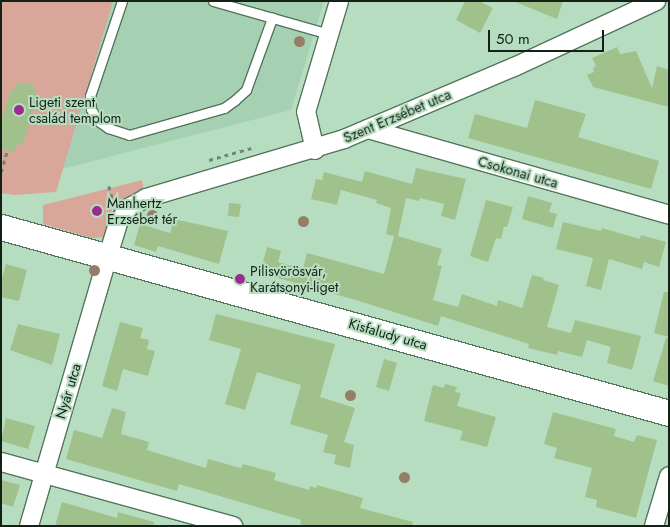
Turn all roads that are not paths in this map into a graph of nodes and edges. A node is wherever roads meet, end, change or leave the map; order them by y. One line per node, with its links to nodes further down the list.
1 (122, 1): 5 (lane)
2 (213, 1): 5 (lane)
3 (339, 1): 6 (street)
4 (656, 1): 7 (street, Szent Erzsébet utca)
5 (272, 18): 6 (lane)
6 (329, 34): 8 (street)
7 (368, 130): 8 (street, Szent Erzsébet utca); 9 (street, Csokonai utca)
8 (315, 150): 11 (street, Szent Erzsébet utca)
9 (669, 215)
10 (1, 227): 11 (street)
11 (108, 256): 12 (street, Kisfaludy utca); 14 (street, Nyár utca)
12 (669, 413)
13 (1, 462): 14 (street)
14 (44, 474): 16 (street, Nyár utca); 17 (street)
15 (669, 476): 18 (street)
16 (29, 526)
17 (234, 526)
18 (654, 526)

